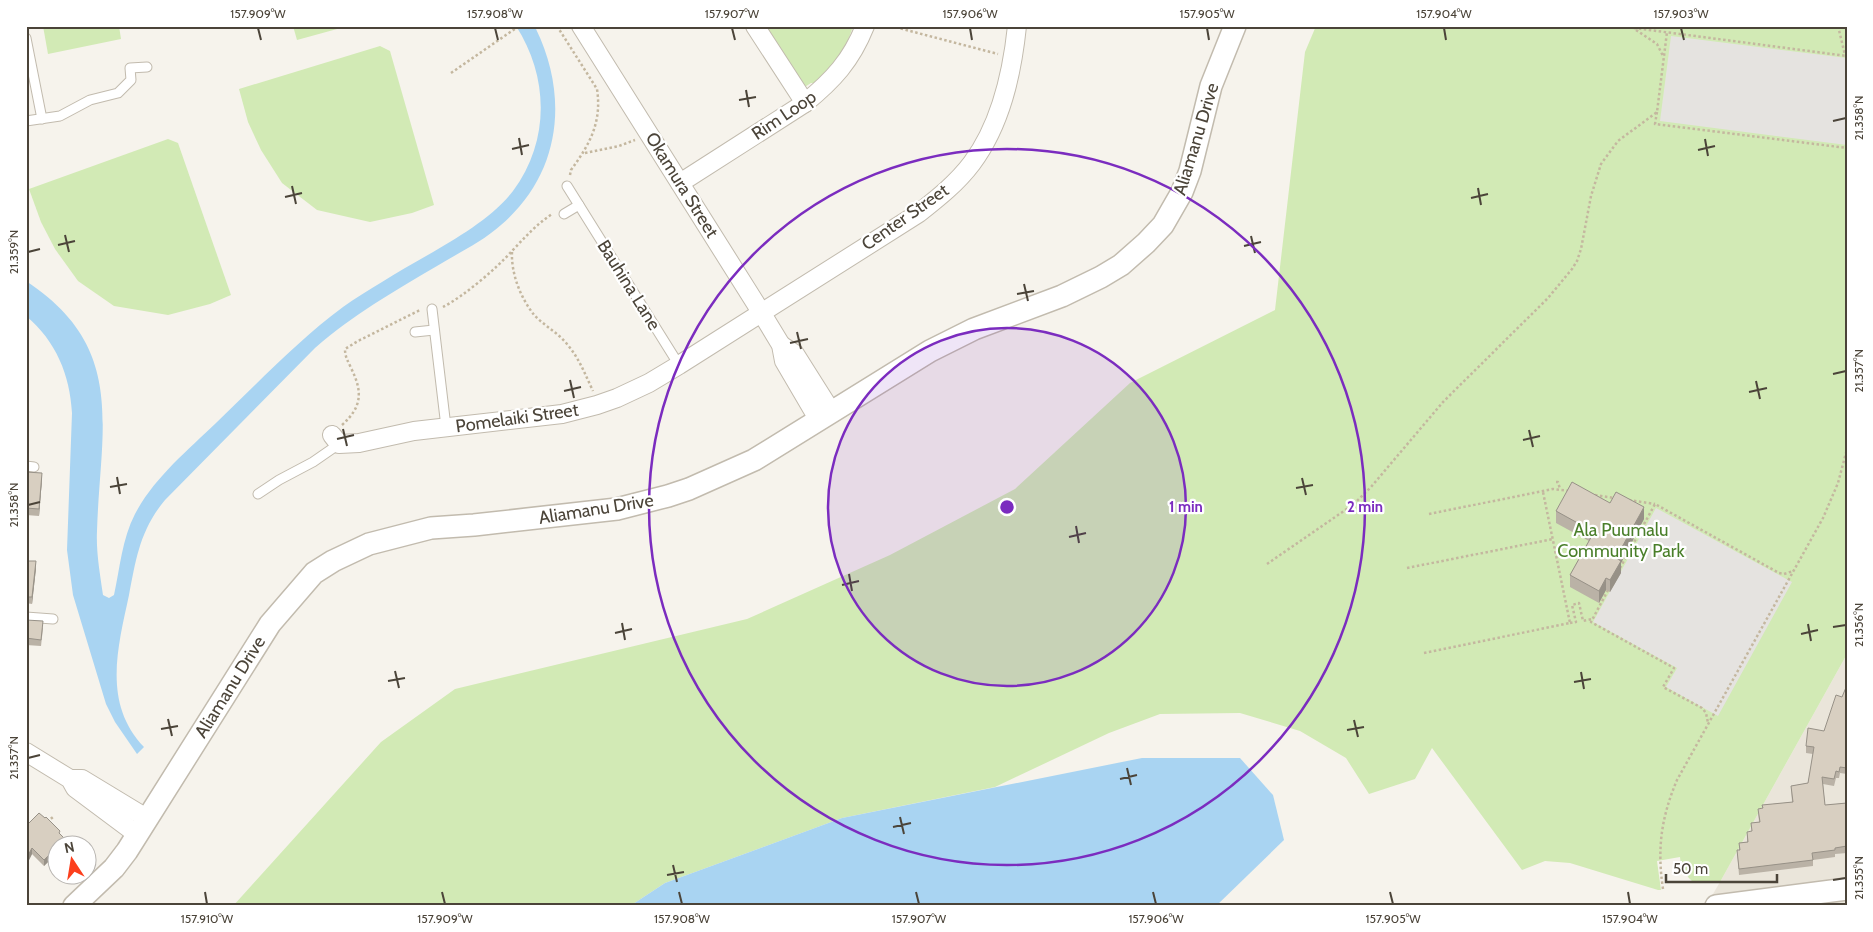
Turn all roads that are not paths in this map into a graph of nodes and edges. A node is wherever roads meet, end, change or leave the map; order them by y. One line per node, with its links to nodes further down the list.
1 (581, 26): 11 (street, Okamura Street)
2 (755, 26): 8 (street)
3 (865, 26): 8 (street, Rim Loop)
4 (1017, 26): 16 (street, Center Street)
5 (1235, 26): 20 (street, Aliamanu Drive)
6 (26, 38): 9 (lane)
7 (148, 67): 9 (lane)
8 (805, 103): 11 (street, Rim Loop)
9 (42, 119): 10 (lane)
10 (26, 121)
11 (680, 183): 16 (street, Okamura Street)
12 (567, 186): 13 (lane, Bauhina Lane)
13 (578, 205): 14 (lane); 19 (lane, Bauhina Lane)
14 (564, 214)
15 (432, 309): 17 (lane)
16 (762, 312): 19 (street, Pomelaiki Street); 20 (street, Okamura Street)
17 (434, 330): 18 (lane); 21 (lane)
18 (415, 332)
19 (679, 365): 21 (street, Pomelaiki Street)
20 (825, 415): 27 (street, Aliamanu Drive)
21 (446, 427): 22 (street, Pomelaiki Street)
22 (336, 440): 23 (lane, Pomelaiki Street)
23 (258, 494)
24 (26, 617): 25 (lane)
25 (53, 619)
26 (26, 752): 27 (street)
27 (143, 827): 29 (street, Aliamanu Drive)
28 (1847, 889): 30 (street)
29 (74, 906)
30 (1716, 906)

